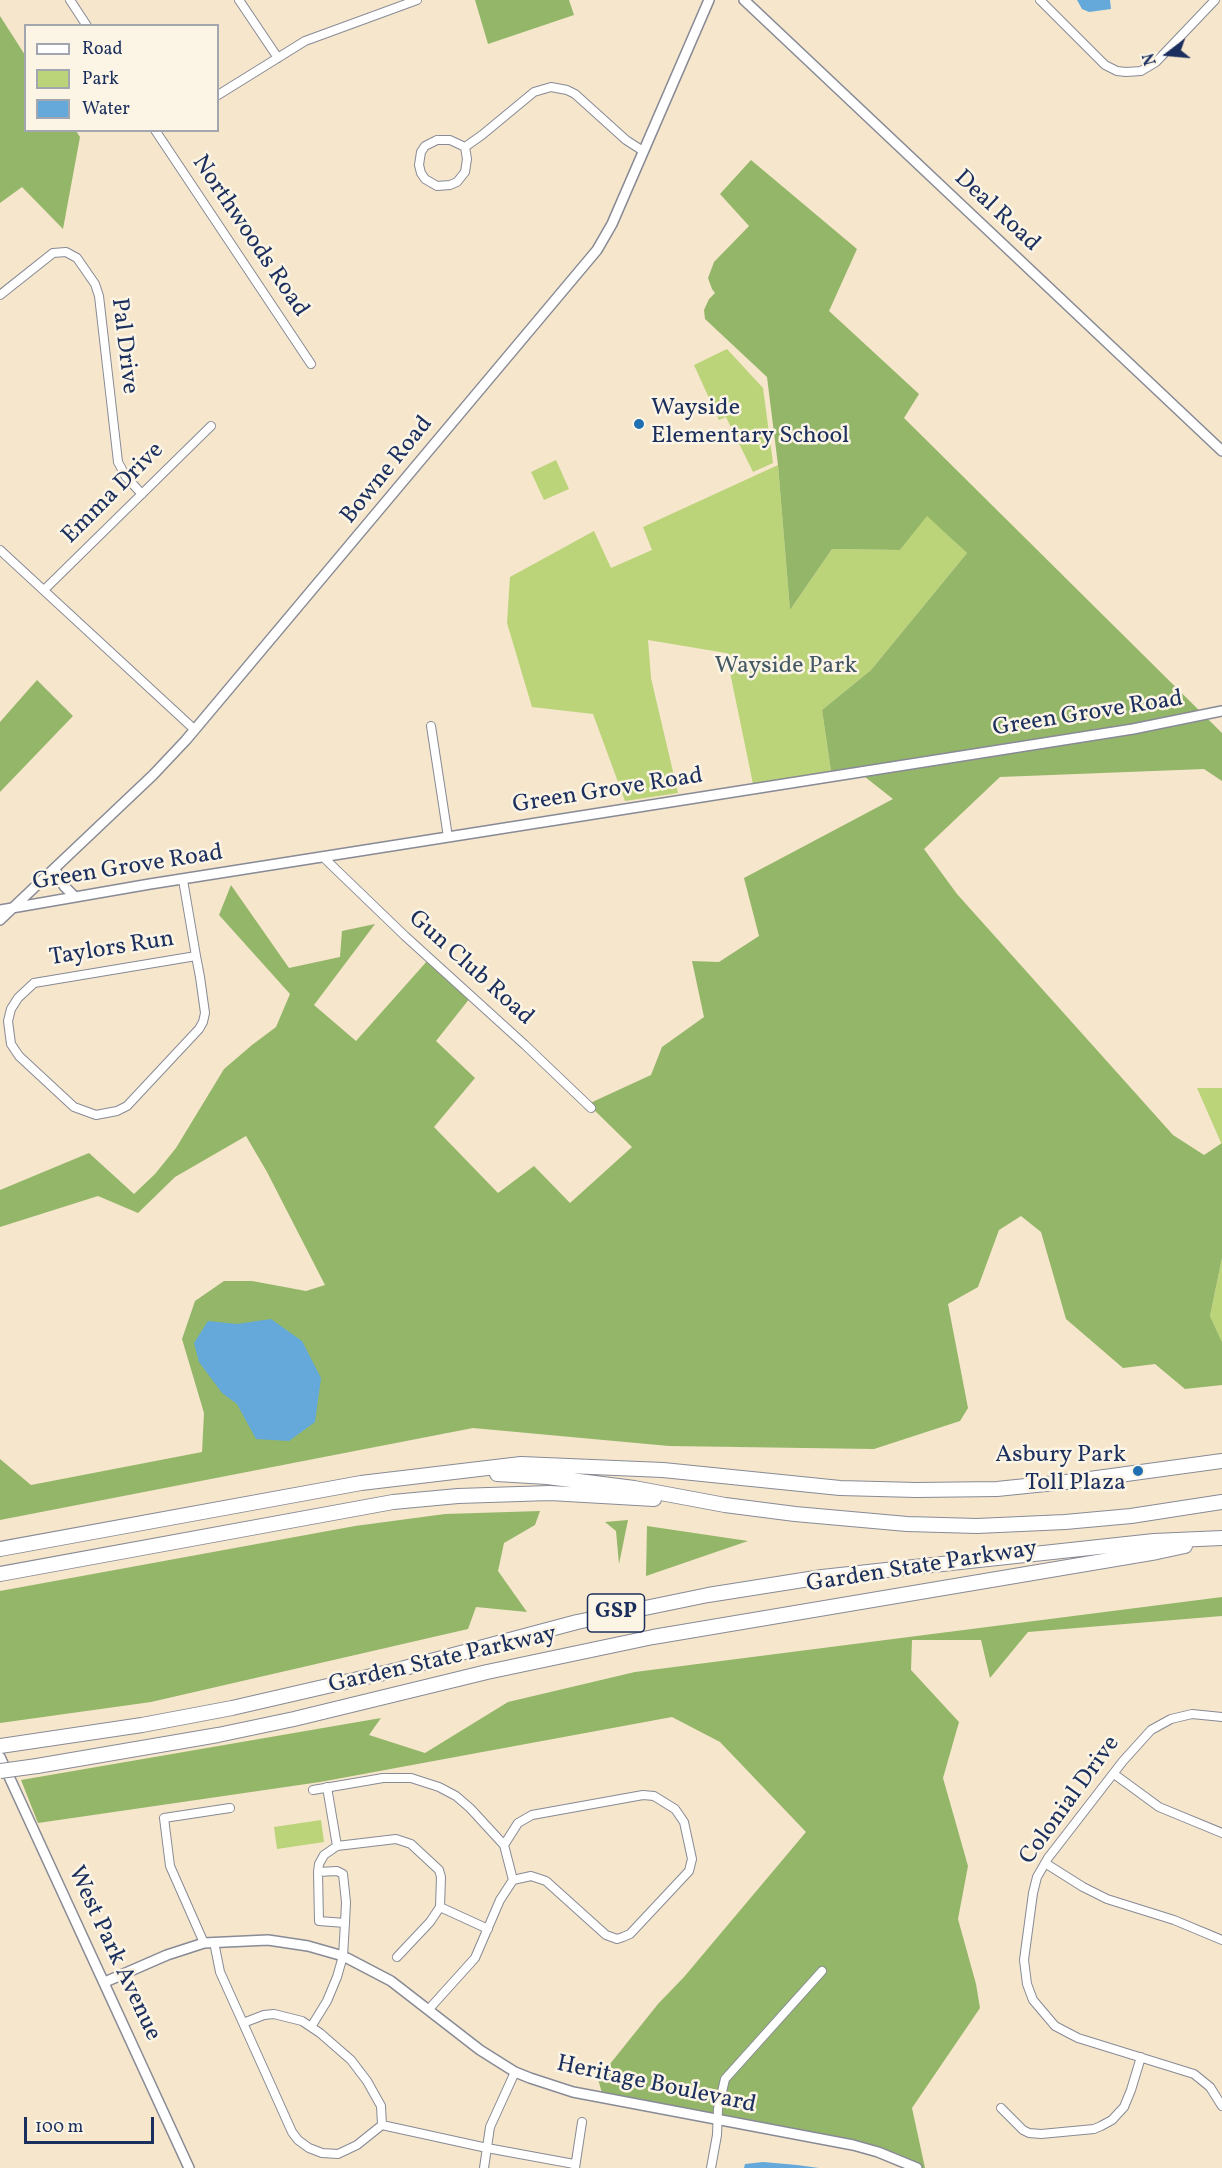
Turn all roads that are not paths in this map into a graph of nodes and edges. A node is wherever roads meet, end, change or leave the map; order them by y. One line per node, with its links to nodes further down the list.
1 (70, 0): 8 (street)
2 (238, 0): 9 (street)
3 (417, 0): 9 (street)
4 (709, 0): 13 (street, Bowne Road)
5 (744, 0): 17 (street, Deal Road)
6 (1040, 0): 7 (street)
7 (1215, 0)
8 (86, 24)
9 (278, 58): 10 (street)
10 (219, 94)
11 (158, 132): 15 (street, Northwoods Road)
12 (465, 147): 12 (street); 13 (street)
13 (643, 151): 23 (street, Bowne Road)
14 (0, 295): 18 (street, Pal Drive)
15 (311, 364)
16 (211, 426): 18 (street, Emma Drive)
17 (1222, 451)
18 (142, 494): 20 (street, Emma Drive)
19 (0, 550): 20 (street)
20 (44, 590): 23 (street)
21 (1222, 711): 24 (street, Green Grove Road)
22 (431, 726): 24 (street)
23 (195, 730): 26 (street, Bowne Road)
24 (448, 837): 25 (street, Green Grove Road)
25 (323, 857): 27 (street, Green Grove Road); 33 (street, Gun Club Road)
26 (55, 869): 28 (street); 29 (street, Bowne Road)
27 (183, 880): 28 (street, Green Grove Road); 32 (street, Taylors Run)
28 (75, 897): 29 (street, Green Grove Road)
29 (13, 908): 30 (street, Green Grove Road); 31 (street, Bowne Road)
30 (0, 910)
31 (0, 920)
32 (196, 956): 32 (street, Taylors Run)
33 (591, 1108)
34 (1222, 1461): 35 (highway)
35 (454, 1473): 37 (highway); 39 (highway)
36 (1222, 1502): 37 (highway)
37 (725, 1504): 40 (highway)
38 (1219, 1538): 42 (highway, Garden State Parkway / GSP); 44 (highway, Garden State Parkway / GSP, bridge)
39 (0, 1549)
40 (0, 1574)
41 (1222, 1717): 45 (street, Colonial Drive)
42 (0, 1746)
43 (0, 1756): 64 (street, West Park Avenue)
44 (0, 1771)
45 (1114, 1774): 49 (street); 52 (street, Colonial Drive)
46 (327, 1788): 47 (street); 50 (street); 51 (street)
47 (313, 1790)
48 (230, 1808): 60 (street)
49 (1222, 1833)
50 (504, 1845): 54 (street); 54 (street)
51 (337, 1846): 53 (street); 55 (street)
52 (1045, 1863): 58 (street); 68 (street, Colonial Drive)
53 (318, 1872): 56 (street); 56 (street)
54 (513, 1880): 57 (street)
55 (440, 1907): 57 (street); 62 (street)
56 (345, 1923): 61 (street)
57 (488, 1929): 65 (street)
58 (1222, 1940)
59 (214, 1942): 60 (street, Heritage Boulevard); 61 (street, Heritage Boulevard); 66 (street)
60 (204, 1943): 64 (street, Heritage Boulevard)
61 (345, 1957): 65 (street, Heritage Boulevard); 67 (street)
62 (397, 1957)
63 (822, 1971): 72 (street)
64 (105, 1982): 77 (street, West Park Avenue)
65 (429, 2009): 69 (street, Heritage Boulevard)
66 (243, 2023): 67 (street); 74 (street)
67 (311, 2027): 74 (street)
68 (1141, 2057): 70 (street, Colonial Drive); 71 (street)
69 (515, 2072): 72 (street, Heritage Boulevard); 75 (street)
70 (1222, 2106)
71 (1001, 2108)
72 (718, 2121): 79 (street); 80 (street, Heritage Boulevard)
73 (582, 2122): 76 (street)
74 (382, 2125): 75 (street)
75 (487, 2148): 76 (street); 78 (street)
76 (574, 2166)
77 (189, 2168)
78 (484, 2168)
79 (711, 2168)
80 (917, 2168)

